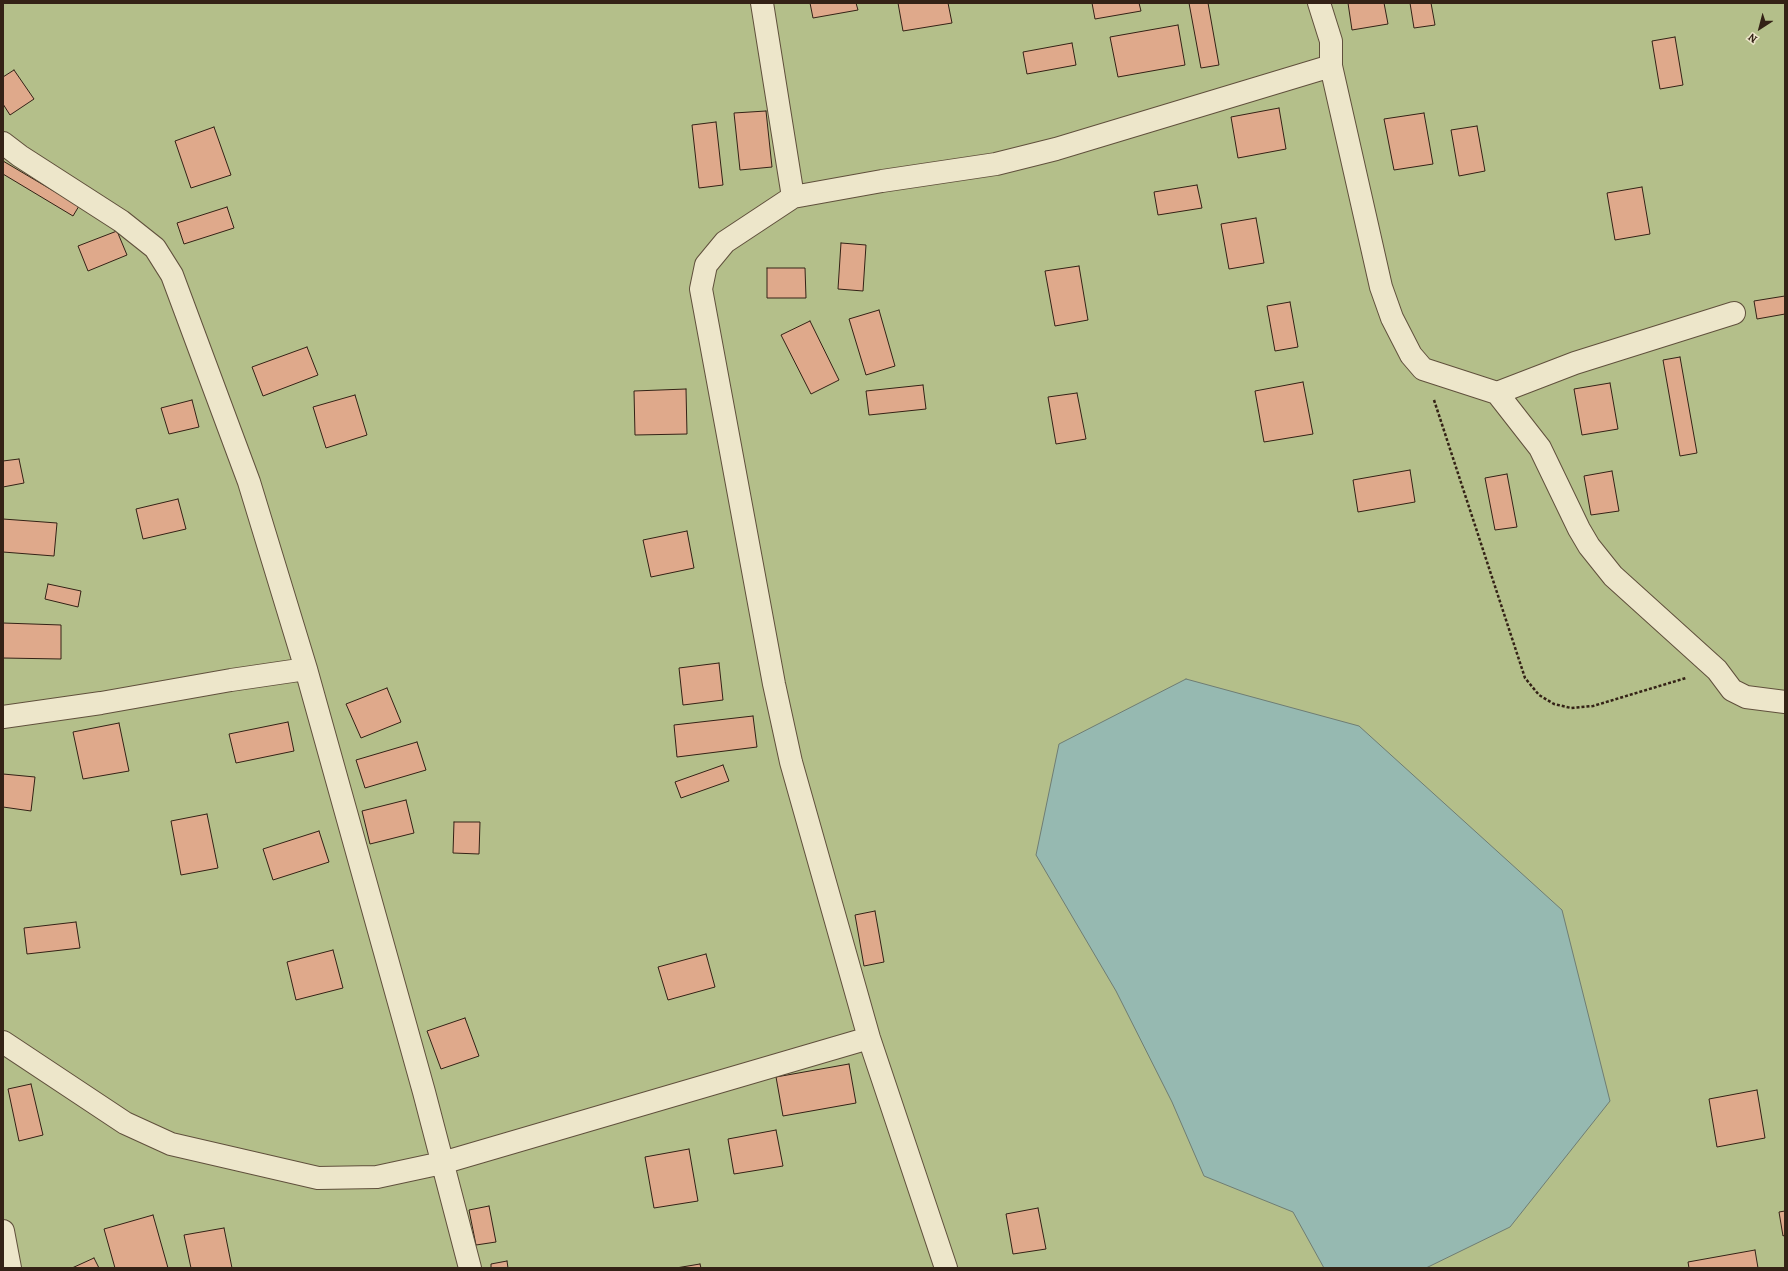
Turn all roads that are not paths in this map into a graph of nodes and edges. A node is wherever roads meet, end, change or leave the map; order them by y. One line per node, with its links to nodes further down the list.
1 (762, 3): 5 (street)
2 (1319, 3): 3 (street)
3 (1331, 66): 5 (street); 7 (street)
4 (3, 143): 8 (street)
5 (793, 197): 11 (street)
6 (1734, 313): 7 (street)
7 (1497, 393): 9 (street)
8 (306, 669): 10 (street); 13 (street)
9 (1785, 702)
10 (3, 717)
11 (869, 1038): 13 (street); 17 (street)
12 (3, 1042): 13 (street)
13 (442, 1163): 16 (street)
14 (3, 1231): 15 (street)
15 (10, 1268)
16 (470, 1268)
17 (946, 1268)

